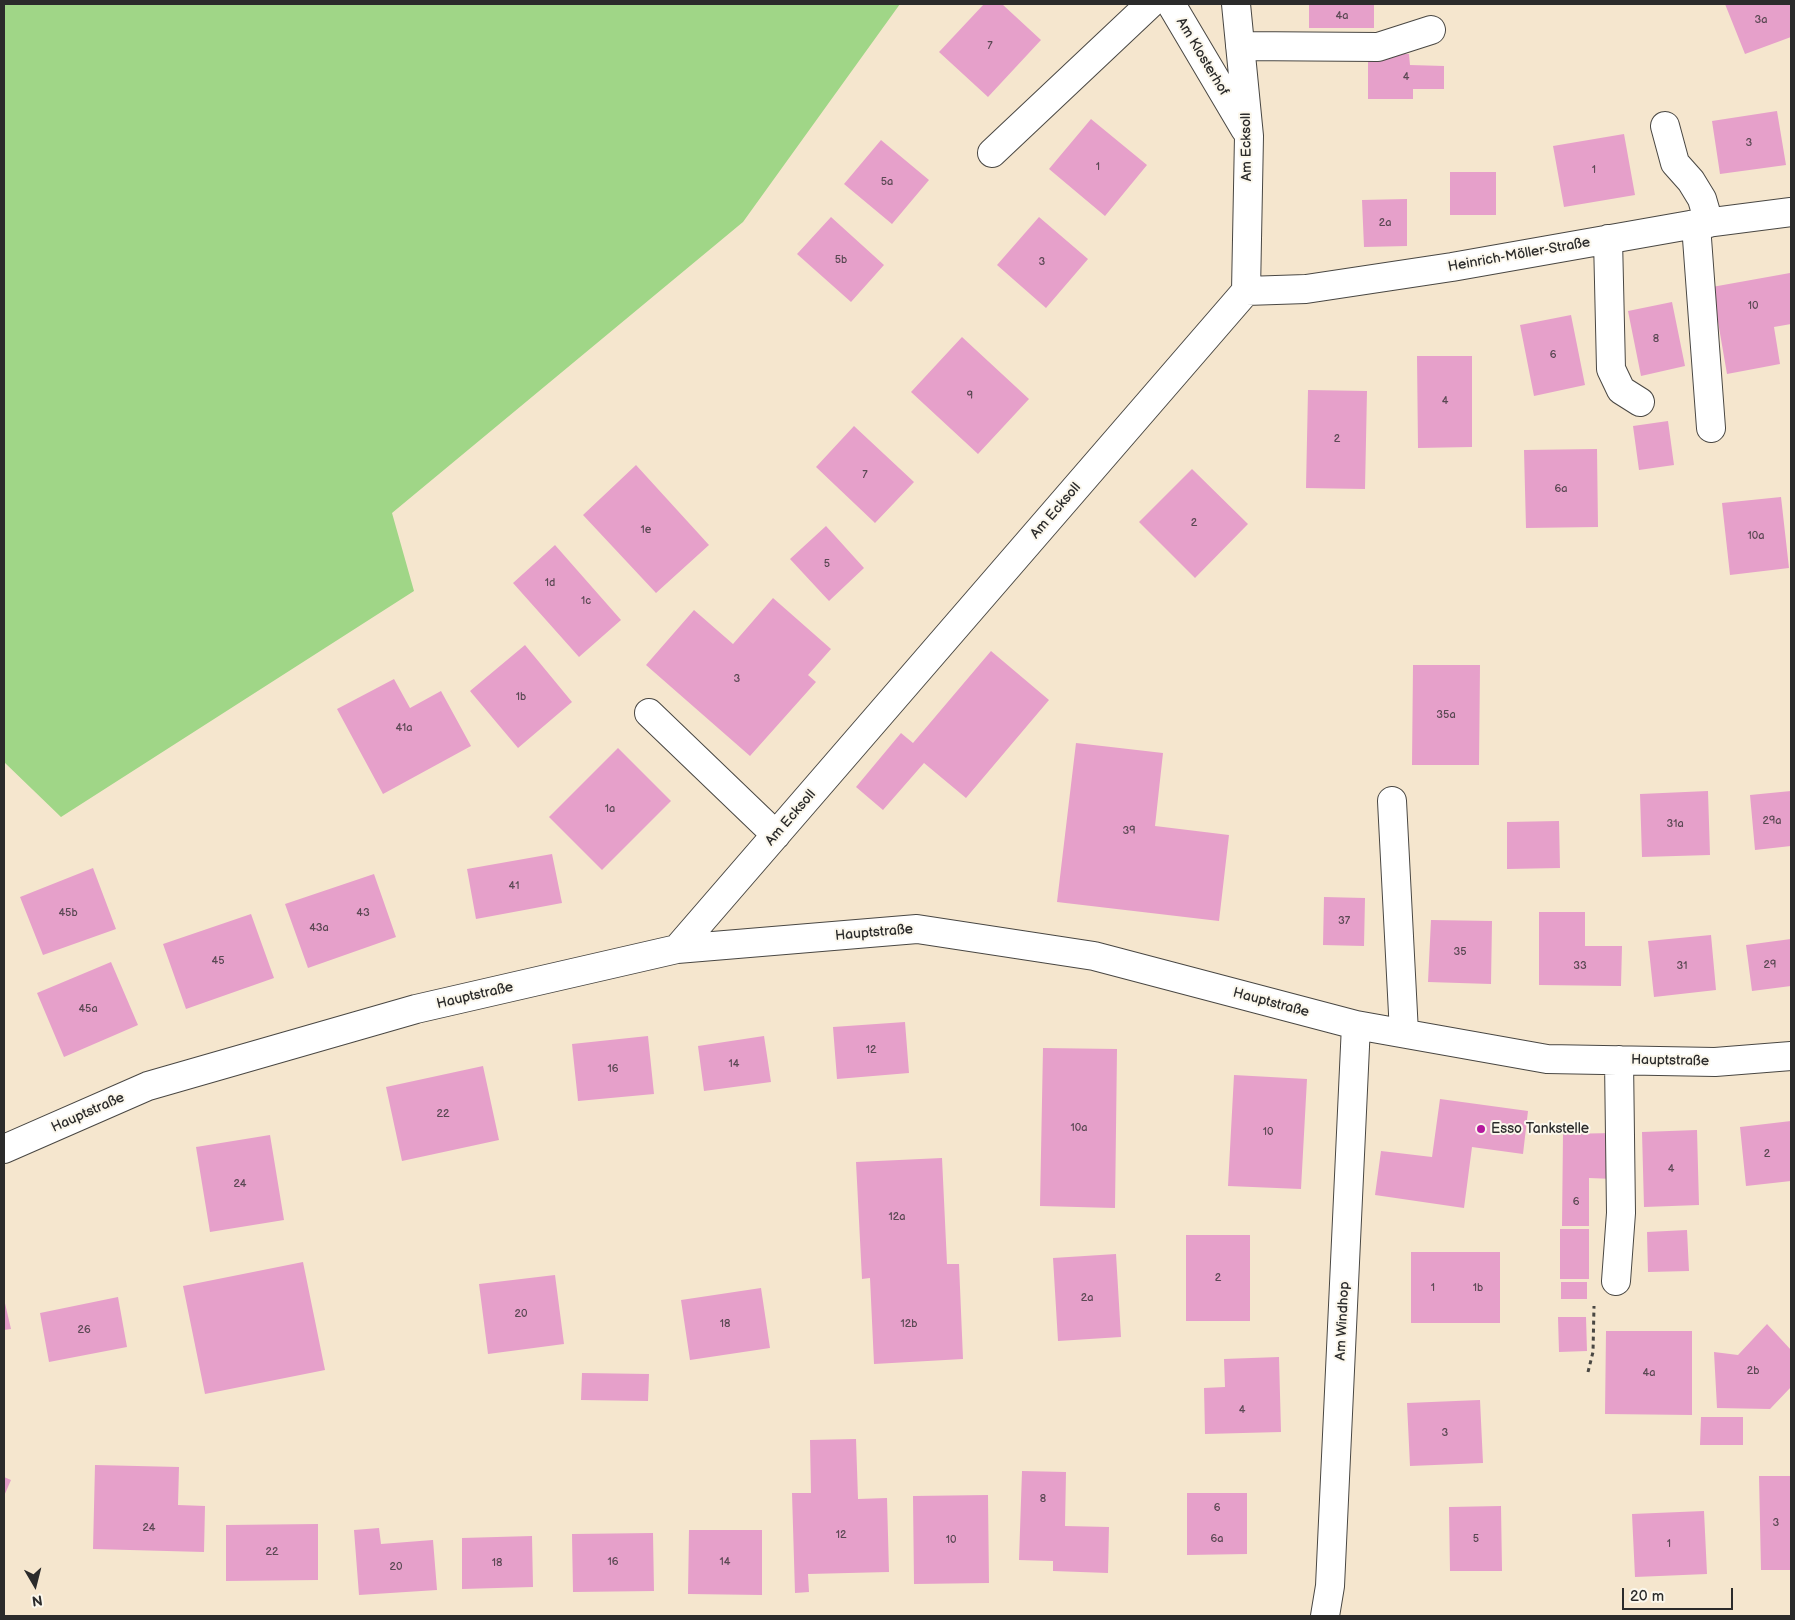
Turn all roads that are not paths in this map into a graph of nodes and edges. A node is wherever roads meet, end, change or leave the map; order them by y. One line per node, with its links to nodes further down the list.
1 (1150, 4): 8 (street)
2 (1171, 4): 7 (street, Am Klosterhof)
3 (1236, 4): 5 (street, Am Ecksoll)
4 (1431, 30): 5 (street)
5 (1240, 46): 7 (street, Am Ecksoll)
6 (1665, 126): 10 (street)
7 (1249, 136): 12 (street, Am Ecksoll)
8 (992, 154)
9 (1791, 212): 10 (street, Heinrich-Möller-Straße)
10 (1702, 224): 11 (street, Heinrich-Möller-Straße); 14 (street)
11 (1608, 240): 12 (street, Heinrich-Möller-Straße); 13 (street)
12 (1246, 291): 17 (street, Am Ecksoll)
13 (1640, 402)
14 (1711, 428)
15 (649, 713): 17 (street)
16 (1392, 801): 20 (street)
17 (776, 835): 18 (street, Am Ecksoll)
18 (677, 949): 19 (street, Hauptstraße); 23 (street, Hauptstraße)
19 (1356, 1025): 20 (street, Hauptstraße); 25 (street, Am Windhop)
20 (1404, 1033): 22 (street, Hauptstraße)
21 (1791, 1056): 22 (street, Hauptstraße)
22 (1619, 1060): 24 (street)
23 (4, 1149)
24 (1616, 1281)
25 (1325, 1616)

